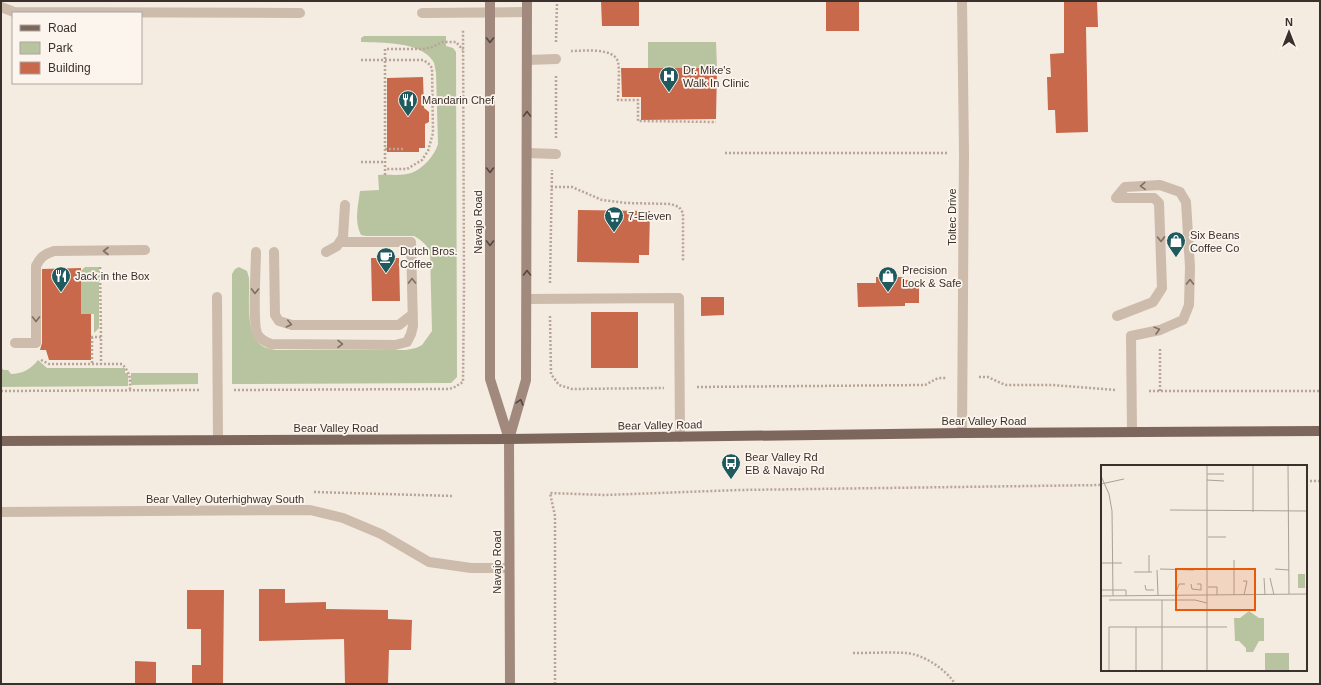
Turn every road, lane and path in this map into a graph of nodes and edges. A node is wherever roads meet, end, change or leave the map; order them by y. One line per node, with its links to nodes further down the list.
1 (490, 1): 8 (main road, Navajo Road)
2 (527, 1): 9 (main road, Navajo Road)
3 (557, 1): 14 (path)
4 (962, 1): 23 (street, Toltec Drive)
5 (1, 7): 6 (street)
6 (14, 12)
7 (142, 12): 10 (street)
8 (490, 12): 9 (street); 12 (street); 62 (main road, Navajo Road, one-way to 62)
9 (527, 12): 17 (main road, Navajo Road)
10 (300, 13)
11 (422, 13): 12 (street)
12 (463, 13): 13 (path)
13 (463, 50): 16 (path); 51 (path)
14 (556, 55): 17 (street); 18 (path); 24 (path)
15 (361, 60): 16 (path)
16 (385, 60): 19 (path); 27 (path)
17 (527, 60): 21 (main road, Navajo Road, one-way to 17)
18 (716, 122)
19 (385, 149): 20 (path); 26 (path)
20 (403, 149)
21 (527, 153): 24 (street); 39 (main road, Navajo Road, one-way to 21)
22 (725, 153): 23 (path)
23 (964, 153): 49 (street, Toltec Drive)
24 (556, 154): 29 (path)
25 (361, 162): 26 (path)
26 (385, 162): 27 (path)
27 (385, 169): 28 (path)
28 (385, 175)
29 (551, 187): 36 (path); 40 (path)
30 (345, 205): 31 (street)
31 (340, 242): 35 (street); 41 (street, one-way to 31)
32 (145, 250): 44 (street, one-way to 44)
33 (256, 252): 41 (street, one-way to 41)
34 (274, 252): 41 (street, one-way to 41)
35 (326, 252)
36 (684, 261)
37 (93, 266): 43 (path)
38 (217, 297): 51 (street)
39 (527, 299): 40 (street); 62 (main road, Navajo Road, one-way to 39)
40 (550, 299): 50 (path); 50 (street)
41 (413, 314)
42 (1117, 316): 52 (street, one-way to 42)
43 (101, 337): 47 (path); 48 (path)
44 (15, 343)
45 (1160, 346): 55 (path)
46 (38, 358): 47 (path)
47 (92, 364): 48 (path)
48 (101, 364): 54 (path)
49 (963, 377): 50 (path); 52 (path); 59 (street, Toltec Drive)
50 (679, 388): 60 (street)
51 (218, 390): 54 (path); 61 (street)
52 (1131, 390): 55 (path); 58 (street)
53 (1, 391): 54 (path)
54 (130, 391)
55 (1160, 391): 56 (path)
56 (1320, 391)
57 (1320, 431): 58 (main road, Bear Valley Road)
58 (1132, 432): 59 (main road, Bear Valley Road)
59 (962, 433): 60 (main road, Bear Valley Road)
60 (680, 437): 62 (main road, Bear Valley Road)
61 (218, 440): 62 (main road, Bear Valley Road); 63 (main road, Bear Valley Road)
62 (510, 440): 68 (main road, Navajo Road)
63 (1, 441)
64 (1320, 481): 65 (path)
65 (1307, 482)
66 (1101, 485): 71 (path)
67 (1, 512): 68 (street, Bear Valley Outerhighway South)
68 (509, 568): 70 (main road, Navajo Road)
69 (853, 653): 72 (path)
70 (510, 684)
71 (555, 684)
72 (955, 684)

